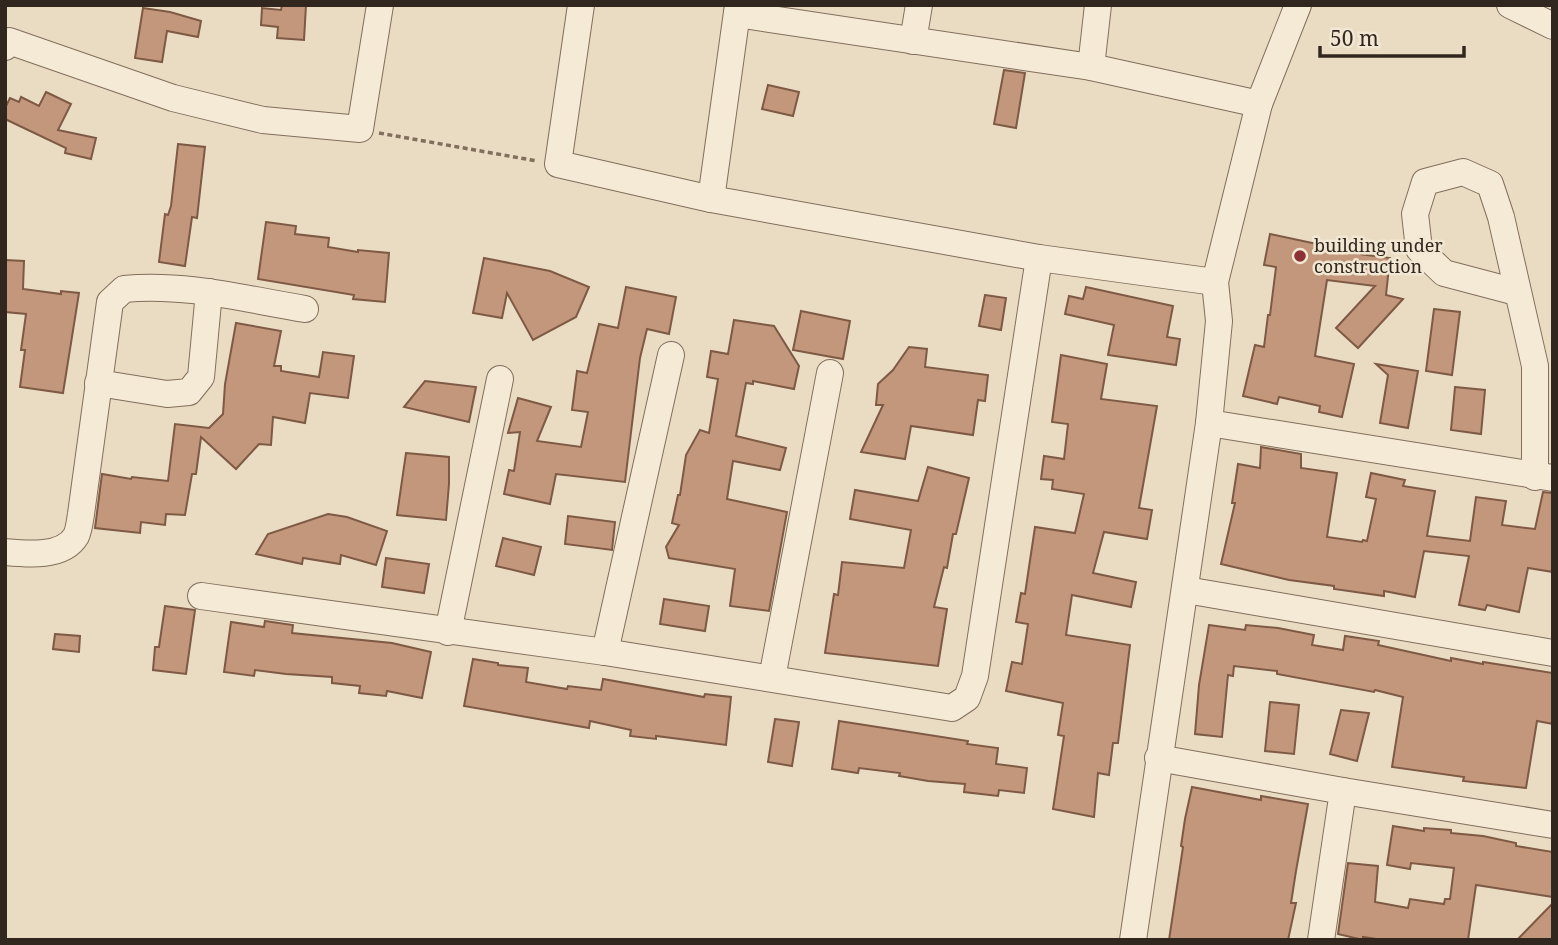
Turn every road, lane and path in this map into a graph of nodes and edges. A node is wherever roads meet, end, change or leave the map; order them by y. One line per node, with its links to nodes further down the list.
1 (380, 5): 13 (street)
2 (582, 5): 14 (street)
3 (919, 5): 9 (street)
4 (1098, 5): 11 (street)
5 (1298, 5): 12 (street)
6 (1510, 5): 8 (street)
7 (737, 10): 9 (street); 15 (street)
8 (1553, 26)
9 (913, 41): 11 (street)
10 (6, 43): 13 (street)
11 (1091, 66): 12 (street)
12 (1259, 104): 17 (street)
13 (360, 129): 14 (path)
14 (558, 164): 15 (street)
15 (711, 199): 16 (street)
16 (1039, 258): 17 (street); 33 (street)
17 (1215, 282): 25 (street)
18 (209, 292): 20 (street); 24 (street); 24 (street)
19 (1516, 292): 19 (street); 26 (street)
20 (305, 309)
21 (671, 355): 31 (street)
22 (830, 373): 33 (street)
23 (500, 379): 30 (street)
24 (98, 383): 27 (street)
25 (1209, 423): 26 (street); 28 (street)
26 (1544, 477)
27 (5, 552)
28 (1186, 590): 32 (street); 34 (street)
29 (201, 596): 30 (street)
30 (448, 632): 31 (street)
31 (605, 652): 33 (street)
32 (1553, 653)
33 (772, 678)
34 (1158, 758): 35 (street); 37 (street)
35 (1343, 791): 36 (street); 38 (street)
36 (1553, 825)
37 (1133, 940)
38 (1321, 940)

